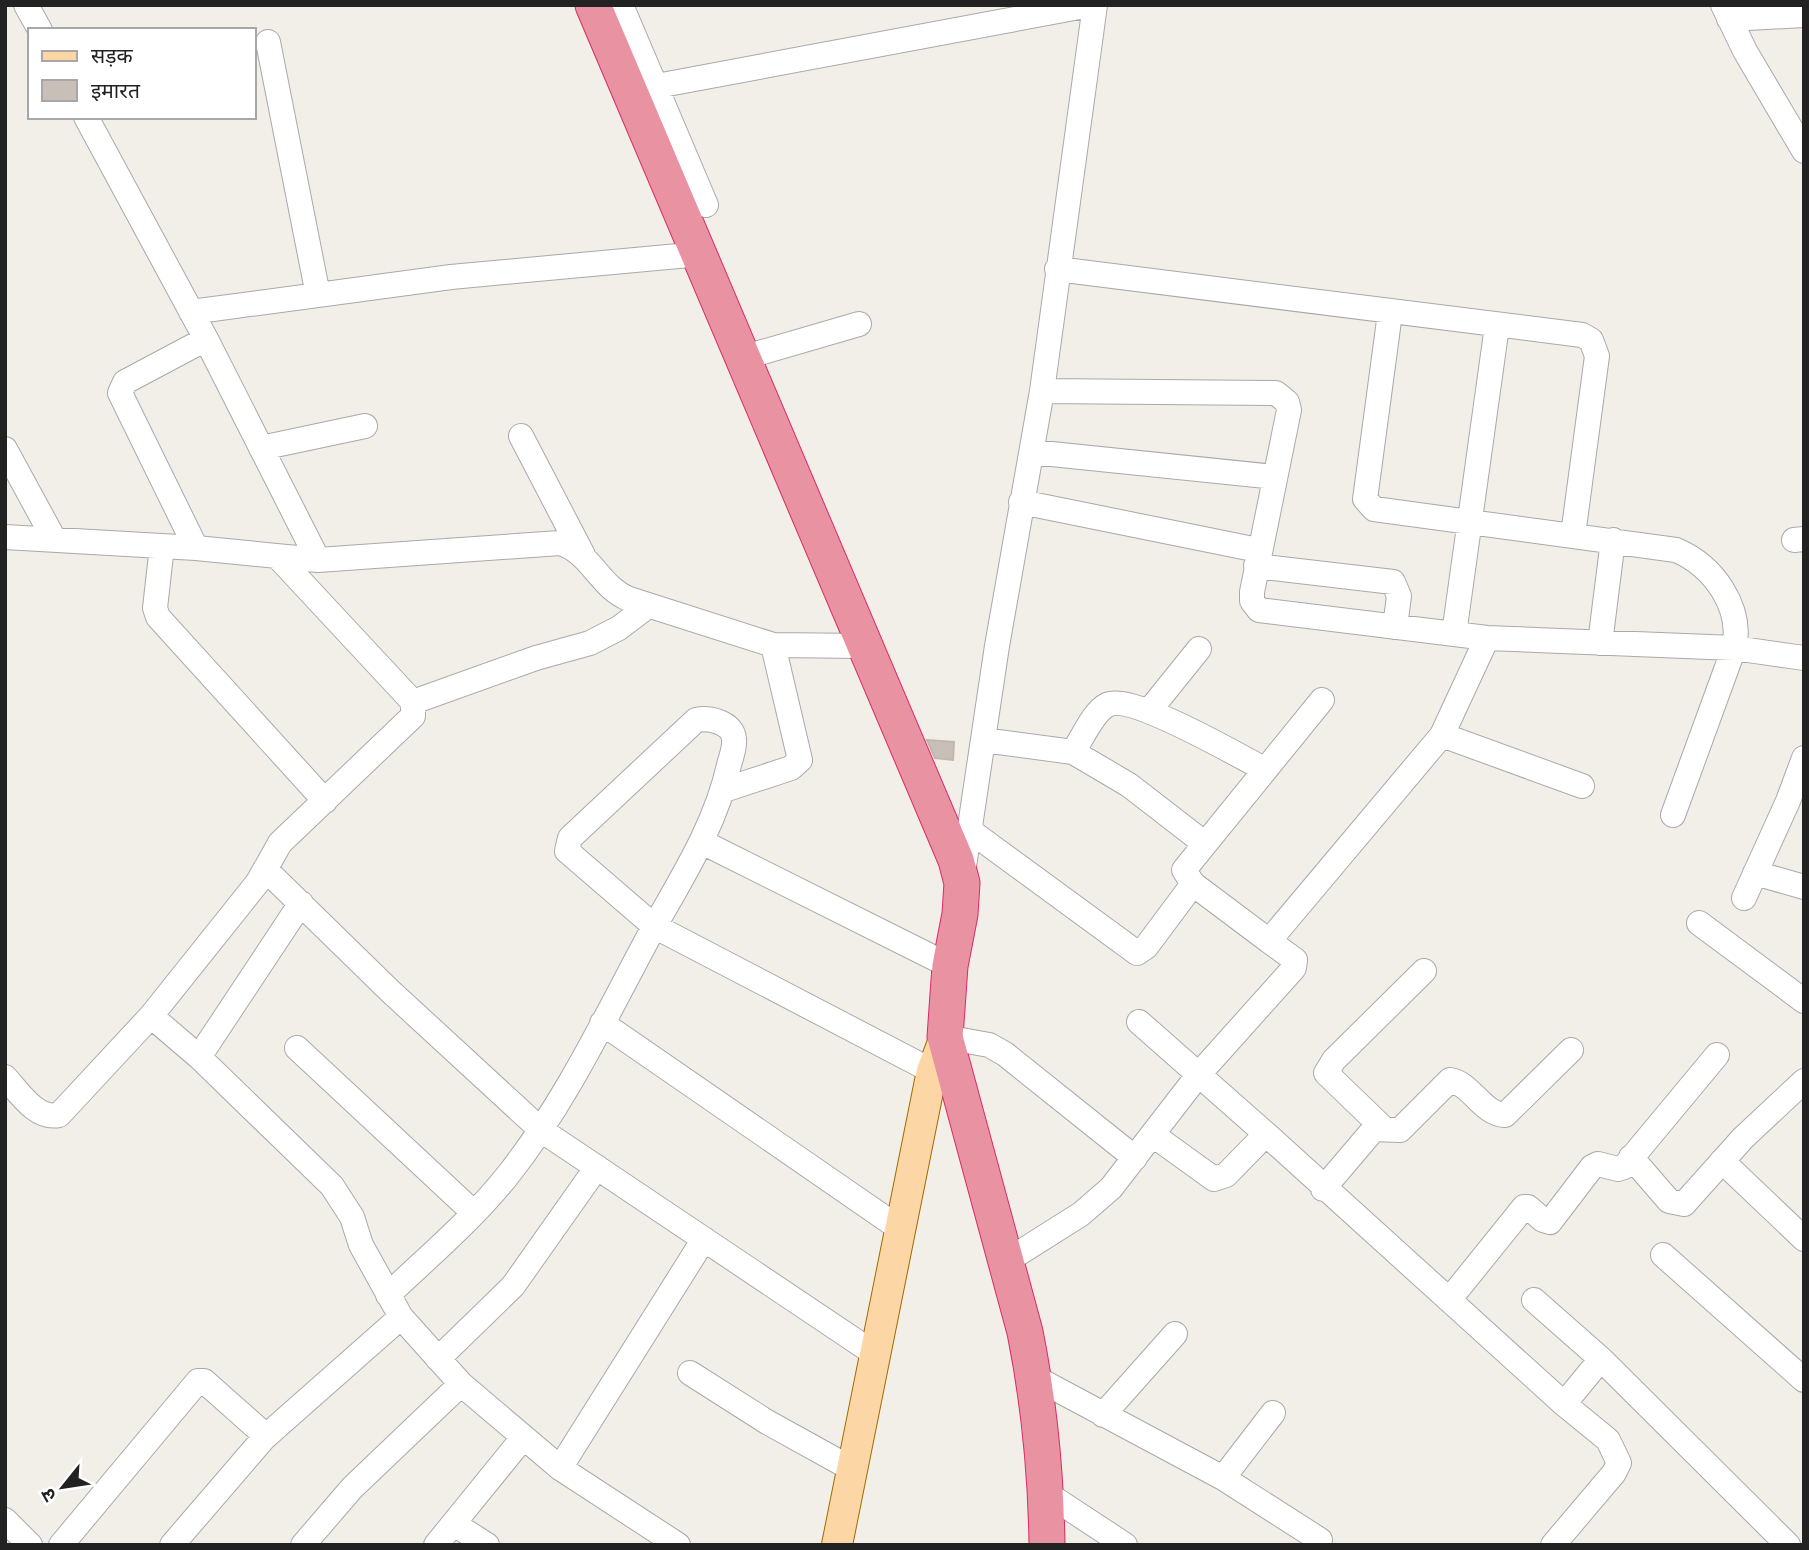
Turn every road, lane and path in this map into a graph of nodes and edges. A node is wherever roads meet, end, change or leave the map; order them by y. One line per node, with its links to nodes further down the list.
1 (26, 5): 7 (street)
2 (593, 5): 9 (highway)
3 (621, 5): 9 (street)
4 (1092, 5): 9 (street); 14 (street)
5 (1726, 12): 6 (street); 11 (street)
6 (1804, 15)
7 (39, 28)
8 (268, 42): 15 (street)
9 (643, 89): 12 (street); 13 (highway)
10 (87, 119): 16 (street)
11 (1804, 151)
12 (706, 205)
13 (700, 254): 15 (street); 21 (highway)
14 (1057, 269): 17 (street); 22 (street)
15 (318, 295): 16 (street)
16 (191, 312): 20 (street)
17 (1390, 313): 19 (street); 30 (street)
18 (859, 324): 21 (street)
19 (1497, 326): 30 (street); 31 (street)
20 (206, 339): 25 (street); 36 (street)
21 (742, 358): 47 (highway)
22 (1042, 391): 27 (street); 28 (street)
23 (365, 426): 25 (street)
24 (521, 436): 37 (street)
25 (261, 448): 40 (street)
26 (5, 449): 33 (street)
27 (1032, 452): 28 (street); 29 (street)
28 (1275, 477): 39 (street)
29 (1021, 502): 39 (street); 55 (street)
30 (1470, 522): 31 (street); 43 (street)
31 (1573, 535): 34 (street)
32 (5, 537): 33 (street)
33 (54, 539): 35 (street)
34 (1612, 540): 45 (street); 48 (street)
35 (162, 547): 36 (street); 61 (street)
36 (196, 548): 38 (street)
37 (583, 555): 40 (street); 41 (street)
38 (277, 556): 40 (street); 52 (street)
39 (1257, 558): 42 (street); 42 (street)
40 (318, 560)
41 (648, 606): 46 (street); 52 (street)
42 (1395, 627): 43 (street)
43 (1454, 634): 44 (street)
44 (1487, 638): 45 (street); 54 (street)
45 (1601, 643): 48 (street)
46 (773, 645): 47 (street); 60 (street)
47 (866, 646): 68 (highway)
48 (1734, 648): 50 (street); 62 (street)
49 (1199, 649): 53 (street)
50 (1804, 658)
51 (1322, 700): 58 (street)
52 (413, 702): 61 (street)
53 (1149, 711): 56 (street); 58 (street)
54 (1442, 736): 59 (street); 75 (street)
55 (983, 740): 56 (street); 63 (street)
56 (1073, 752): 65 (street)
57 (1804, 758): 67 (street)
58 (1264, 769): 65 (street)
59 (1582, 786)
60 (724, 790): 64 (street); 74 (street)
61 (325, 800): 66 (street)
62 (1673, 815)
63 (969, 830): 68 (street); 69 (street)
64 (702, 842): 74 (street); 76 (street)
65 (1204, 843): 69 (street)
66 (265, 869): 72 (street); 79 (street)
67 (1755, 873): 70 (street); 71 (street)
68 (962, 883): 76 (highway)
69 (1193, 884): 75 (street)
70 (1804, 887)
71 (1744, 898)
72 (300, 903): 86 (street); 92 (street)
73 (1699, 923): 78 (street)
74 (654, 926): 81 (street); 87 (street)
75 (1269, 941): 88 (street)
76 (950, 965): 82 (highway)
77 (1424, 971): 91 (street)
78 (1804, 1002)
79 (151, 1016): 86 (street); 89 (street)
80 (1139, 1022): 88 (street)
81 (602, 1023): 92 (street); 101 (street)
82 (945, 1037): 87 (main road); 96 (street); 105 (highway)
83 (298, 1048): 100 (street)
84 (1571, 1050): 91 (street)
85 (1717, 1055): 95 (street)
86 (199, 1057): 106 (street)
87 (932, 1071): 101 (main road)
88 (1199, 1074): 93 (street); 94 (street)
89 (5, 1077)
90 (1804, 1081): 97 (street)
91 (1383, 1128): 99 (street)
92 (541, 1130): 98 (street); 100 (street)
93 (1266, 1134): 94 (street); 99 (street)
94 (1153, 1135): 96 (street)
95 (1631, 1157): 97 (street); 107 (street)
96 (1135, 1158): 105 (street)
97 (1722, 1161): 103 (street)
98 (597, 1167): 102 (street); 112 (street)
99 (1323, 1189): 107 (street)
100 (474, 1213): 106 (street)
101 (899, 1228): 111 (main road)
102 (704, 1239): 111 (street); 123 (street)
103 (1804, 1239)
104 (1663, 1255): 116 (street)
105 (1005, 1262): 115 (highway)
106 (388, 1295): 109 (street)
107 (1449, 1300): 118 (street)
108 (1534, 1300): 113 (street)
109 (401, 1317): 112 (street); 121 (street)
110 (1175, 1334): 120 (street)
111 (875, 1354): 124 (main road)
112 (438, 1359): 117 (street)
113 (1601, 1359): 118 (street); 139 (street)
114 (690, 1373): 124 (street)
115 (1034, 1377): 120 (street); 126 (highway)
116 (1804, 1380)
117 (461, 1384): 122 (street); 131 (street)
118 (1564, 1404): 138 (street)
119 (1273, 1413): 125 (street)
120 (1104, 1415): 125 (street)
121 (266, 1436): 129 (street); 130 (street)
122 (522, 1439): 123 (street); 127 (street)
123 (559, 1468): 134 (street)
124 (852, 1469): 135 (main road)
125 (1223, 1478): 128 (street)
126 (1046, 1493): 136 (highway); 137 (street)
127 (454, 1524): 132 (street); 133 (street)
128 (1320, 1540)
129 (61, 1545)
130 (172, 1545)
131 (303, 1545)
132 (436, 1545)
133 (487, 1545)
134 (678, 1545)
135 (837, 1545)
136 (1047, 1545)
137 (1125, 1545)
138 (1553, 1545)
139 (1788, 1545)

